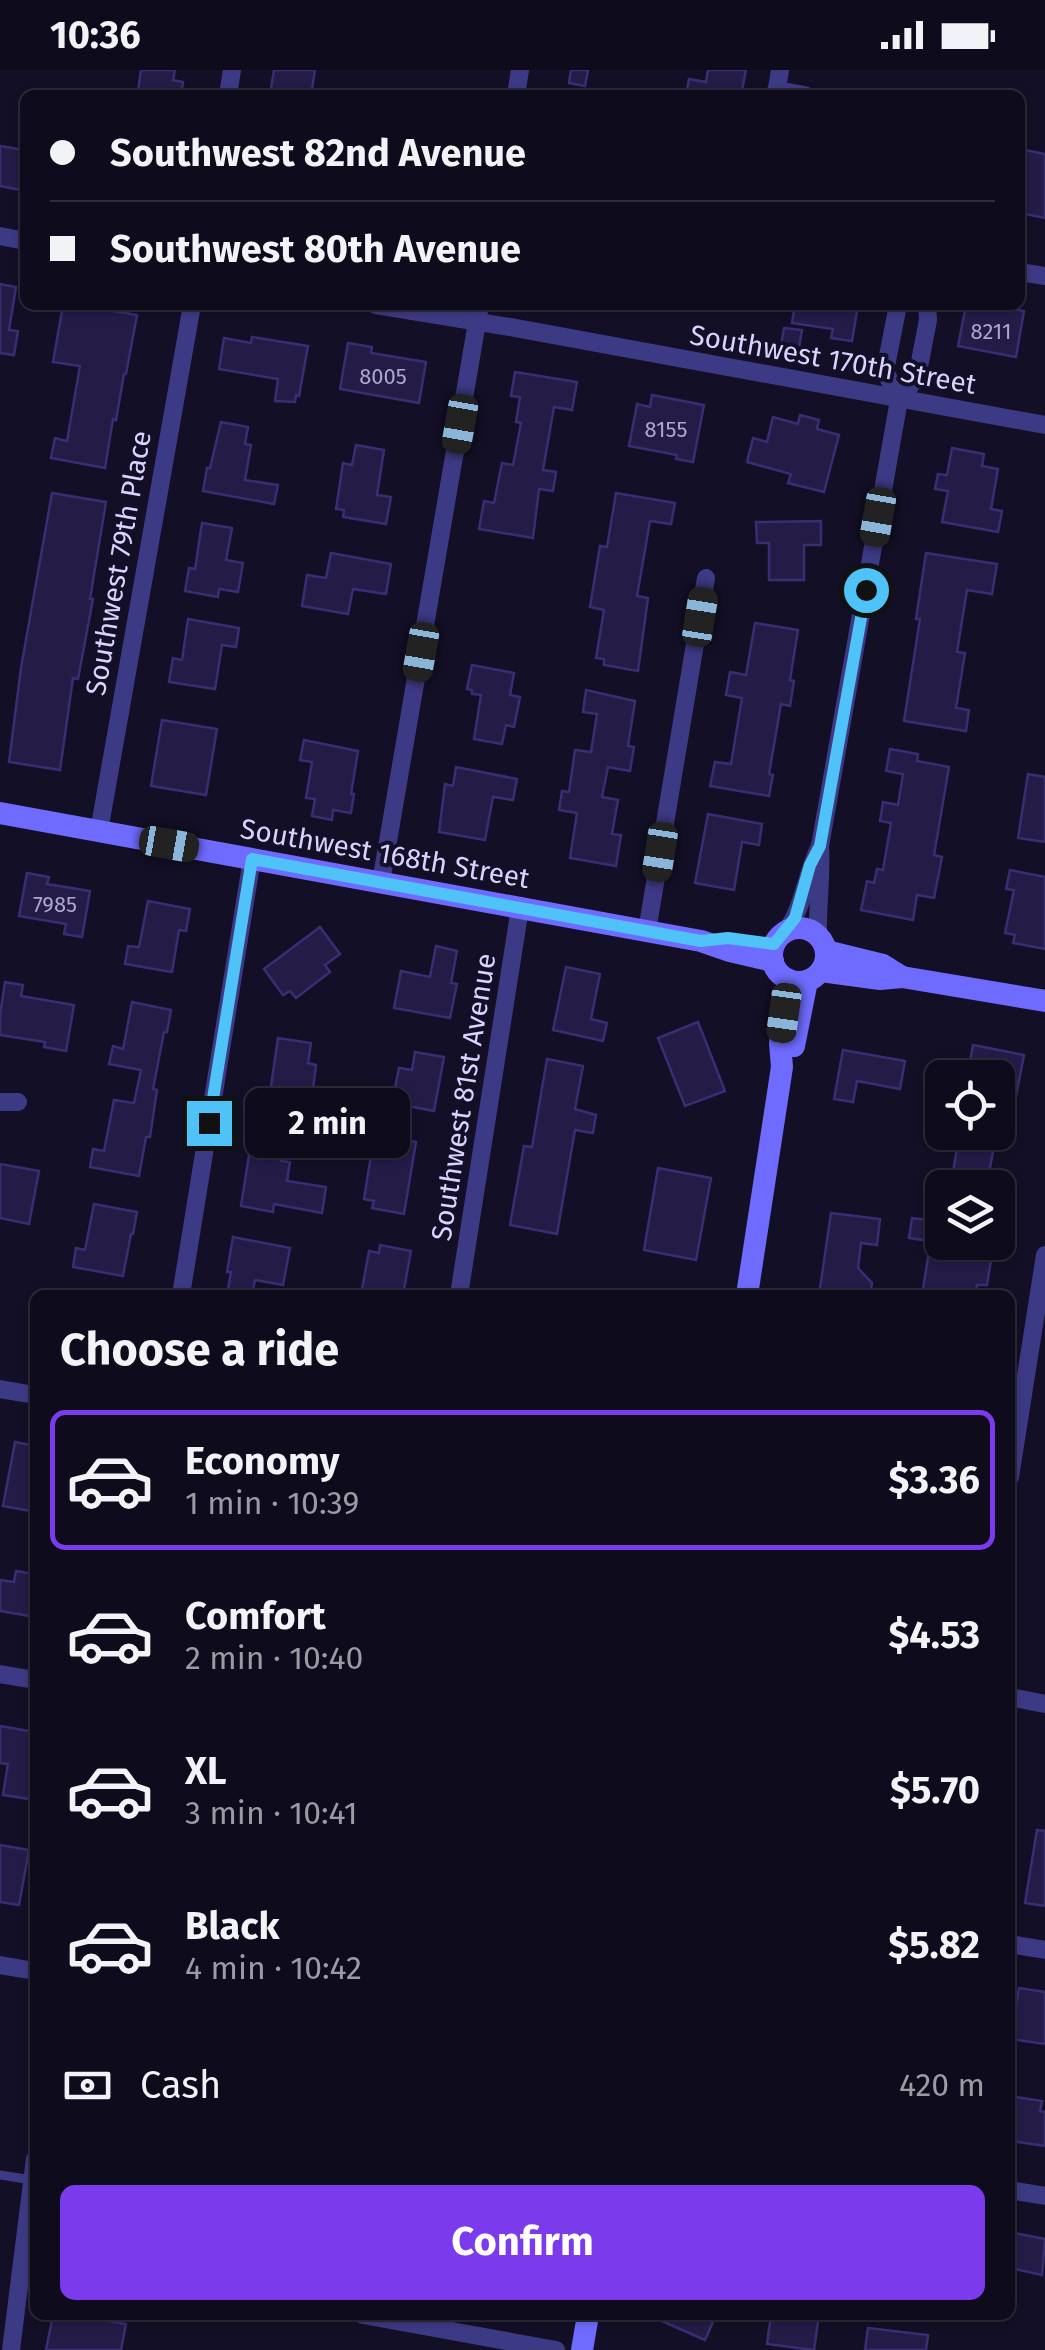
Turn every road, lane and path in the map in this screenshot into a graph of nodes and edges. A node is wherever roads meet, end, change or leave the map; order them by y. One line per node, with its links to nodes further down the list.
1 (191, 310): 10 (street, Southwest 79th Place)
2 (433, 310): 5 (street, Southwest 170th Street)
3 (897, 310): 6 (street)
4 (927, 310): 6 (street)
5 (479, 314): 6 (street, Southwest 170th Street); 13 (street)
6 (899, 400): 7 (street, Southwest 170th Street); 11 (street)
7 (1045, 425)
8 (706, 578): 15 (street)
9 (0, 814): 10 (street, Southwest 168th Street)
10 (99, 832): 12 (street, Southwest 168th Street)
11 (820, 846): 16 (street); 17 (street)
12 (252, 859): 13 (street, Southwest 168th Street); 20 (street)
13 (381, 882): 14 (street, Southwest 168th Street)
14 (520, 908): 15 (street, Southwest 168th Street); 21 (street, Southwest 81st Avenue)
15 (646, 931): 16 (street, Southwest 168th Street)
16 (777, 946): 17 (street); 17 (street, Southwest 168th Street)
17 (812, 964): 18 (street); 22 (street)
18 (1045, 1002)
19 (1045, 1255): 25 (street)
20 (182, 1290)
21 (460, 1290)
22 (748, 1290)
23 (0, 1389): 24 (street)
24 (30, 1395)
25 (1015, 1445)
26 (0, 1674): 27 (street)
27 (30, 1679)
28 (1015, 1698): 29 (street)
29 (1045, 1704)
30 (1015, 1945): 31 (street)
31 (1045, 1950)
32 (0, 1965): 33 (street)
33 (30, 1970)
34 (0, 2176): 35 (lane)
35 (30, 2180)
36 (1015, 2191): 37 (street)
37 (1045, 2196)
38 (30, 2230): 39 (street)
39 (29, 2255): 42 (street)
40 (391, 2320): 43 (street)
41 (587, 2320): 44 (street)
42 (10, 2350)
43 (556, 2350)
44 (582, 2350)

